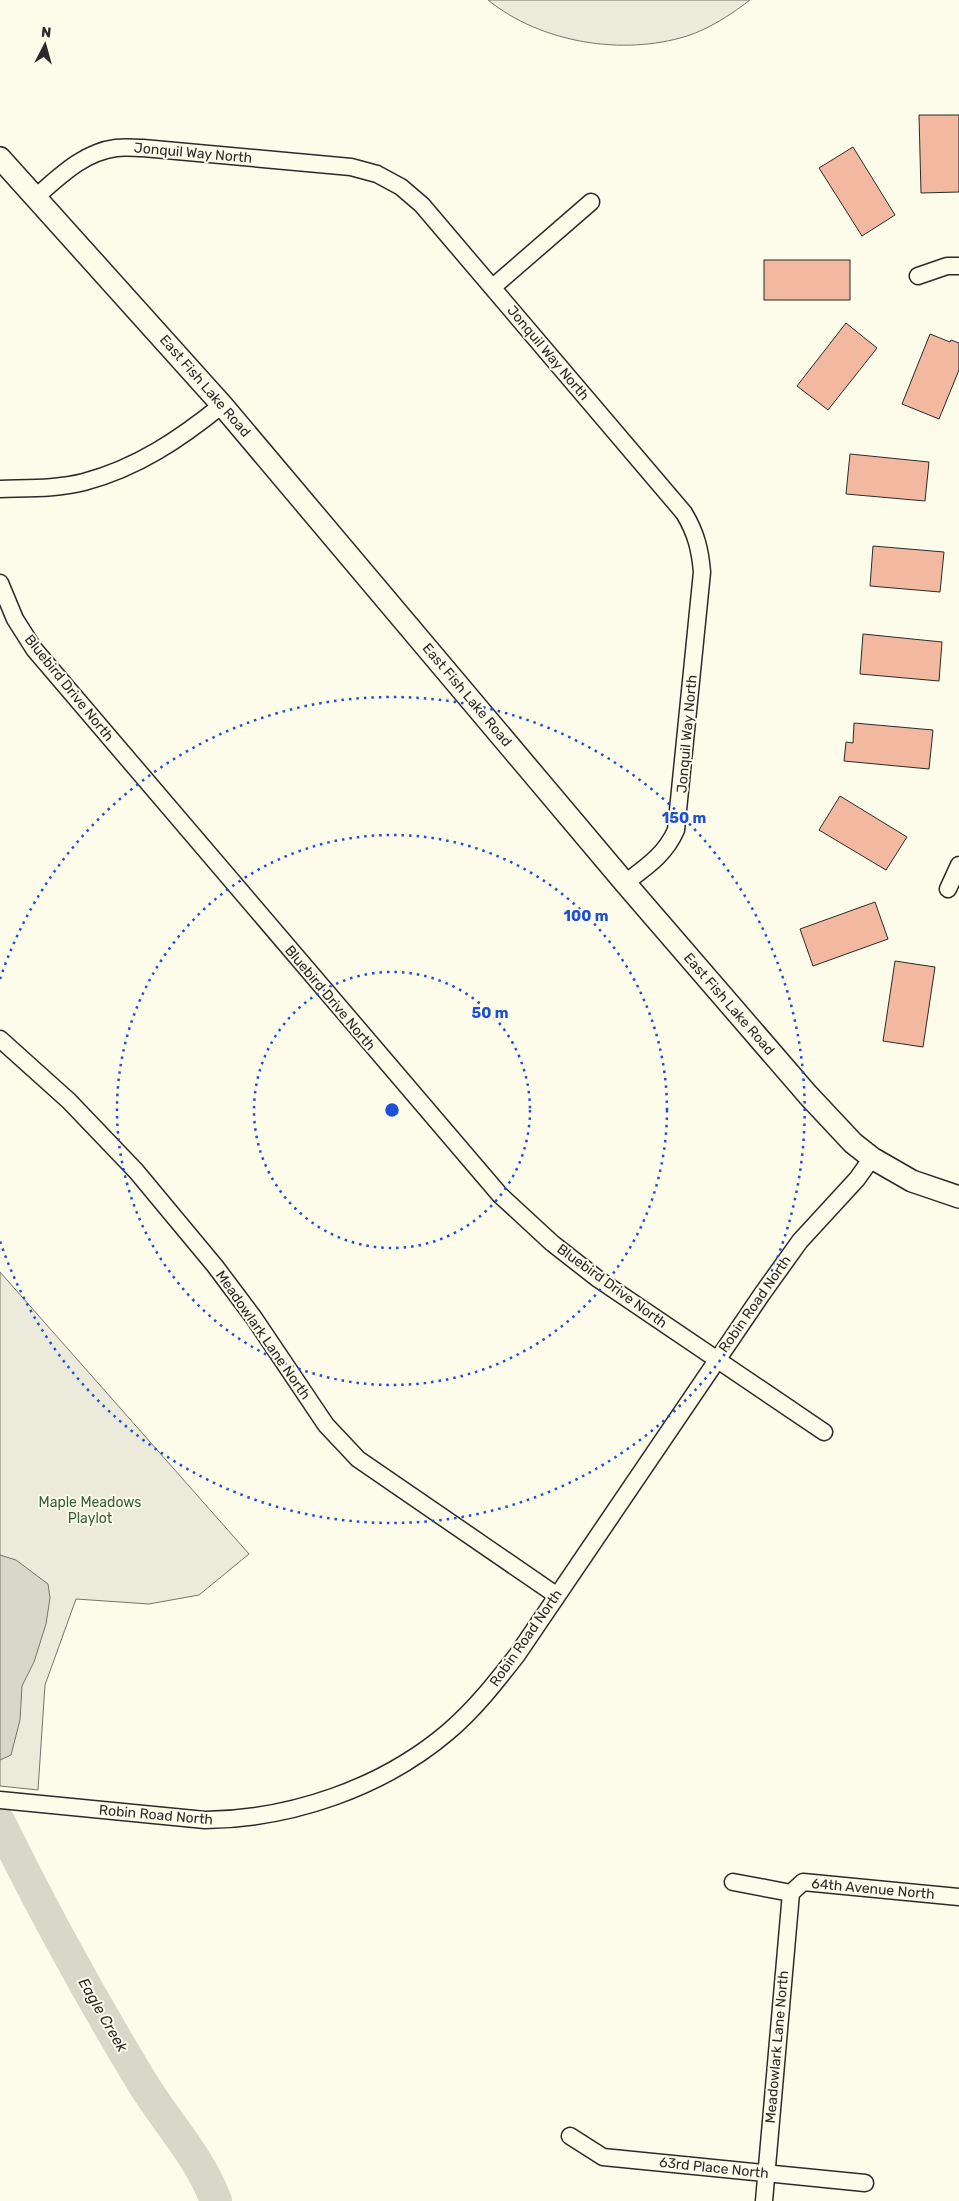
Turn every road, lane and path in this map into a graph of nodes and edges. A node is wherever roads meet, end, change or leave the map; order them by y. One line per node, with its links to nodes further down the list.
1 (0, 158): 2 (street, East Fish Lake Road)
2 (37, 196): 6 (street, Jonquil Way North); 7 (street, East Fish Lake Road)
3 (591, 202): 6 (street)
4 (959, 266): 5 (street)
5 (918, 276)
6 (493, 287): 11 (street, Jonquil Way North)
7 (222, 404): 8 (street); 11 (street, East Fish Lake Road)
8 (0, 489)
9 (0, 583): 16 (street, Bluebird Drive North)
10 (959, 864): 12 (street)
11 (624, 883): 14 (street, East Fish Lake Road)
12 (948, 889)
13 (0, 1039): 18 (street, Meadowlark Lane North)
14 (872, 1158): 15 (street, East Fish Lake Road); 16 (street, Robin Road North)
15 (959, 1197)
16 (716, 1359): 17 (street, Bluebird Drive North); 18 (street, Robin Road North)
17 (824, 1432)
18 (556, 1596): 19 (street, Robin Road North)
19 (0, 1800)
20 (733, 1882): 21 (street, 64th Avenue North)
21 (791, 1893): 22 (street, 64th Avenue North); 24 (street, Meadowlark Lane North)
22 (959, 1897)
23 (570, 2136): 24 (street, 63rd Place North)
24 (765, 2173): 25 (street, 63rd Place North); 26 (street, Meadowlark Lane North)
25 (865, 2183)
26 (764, 2201)

